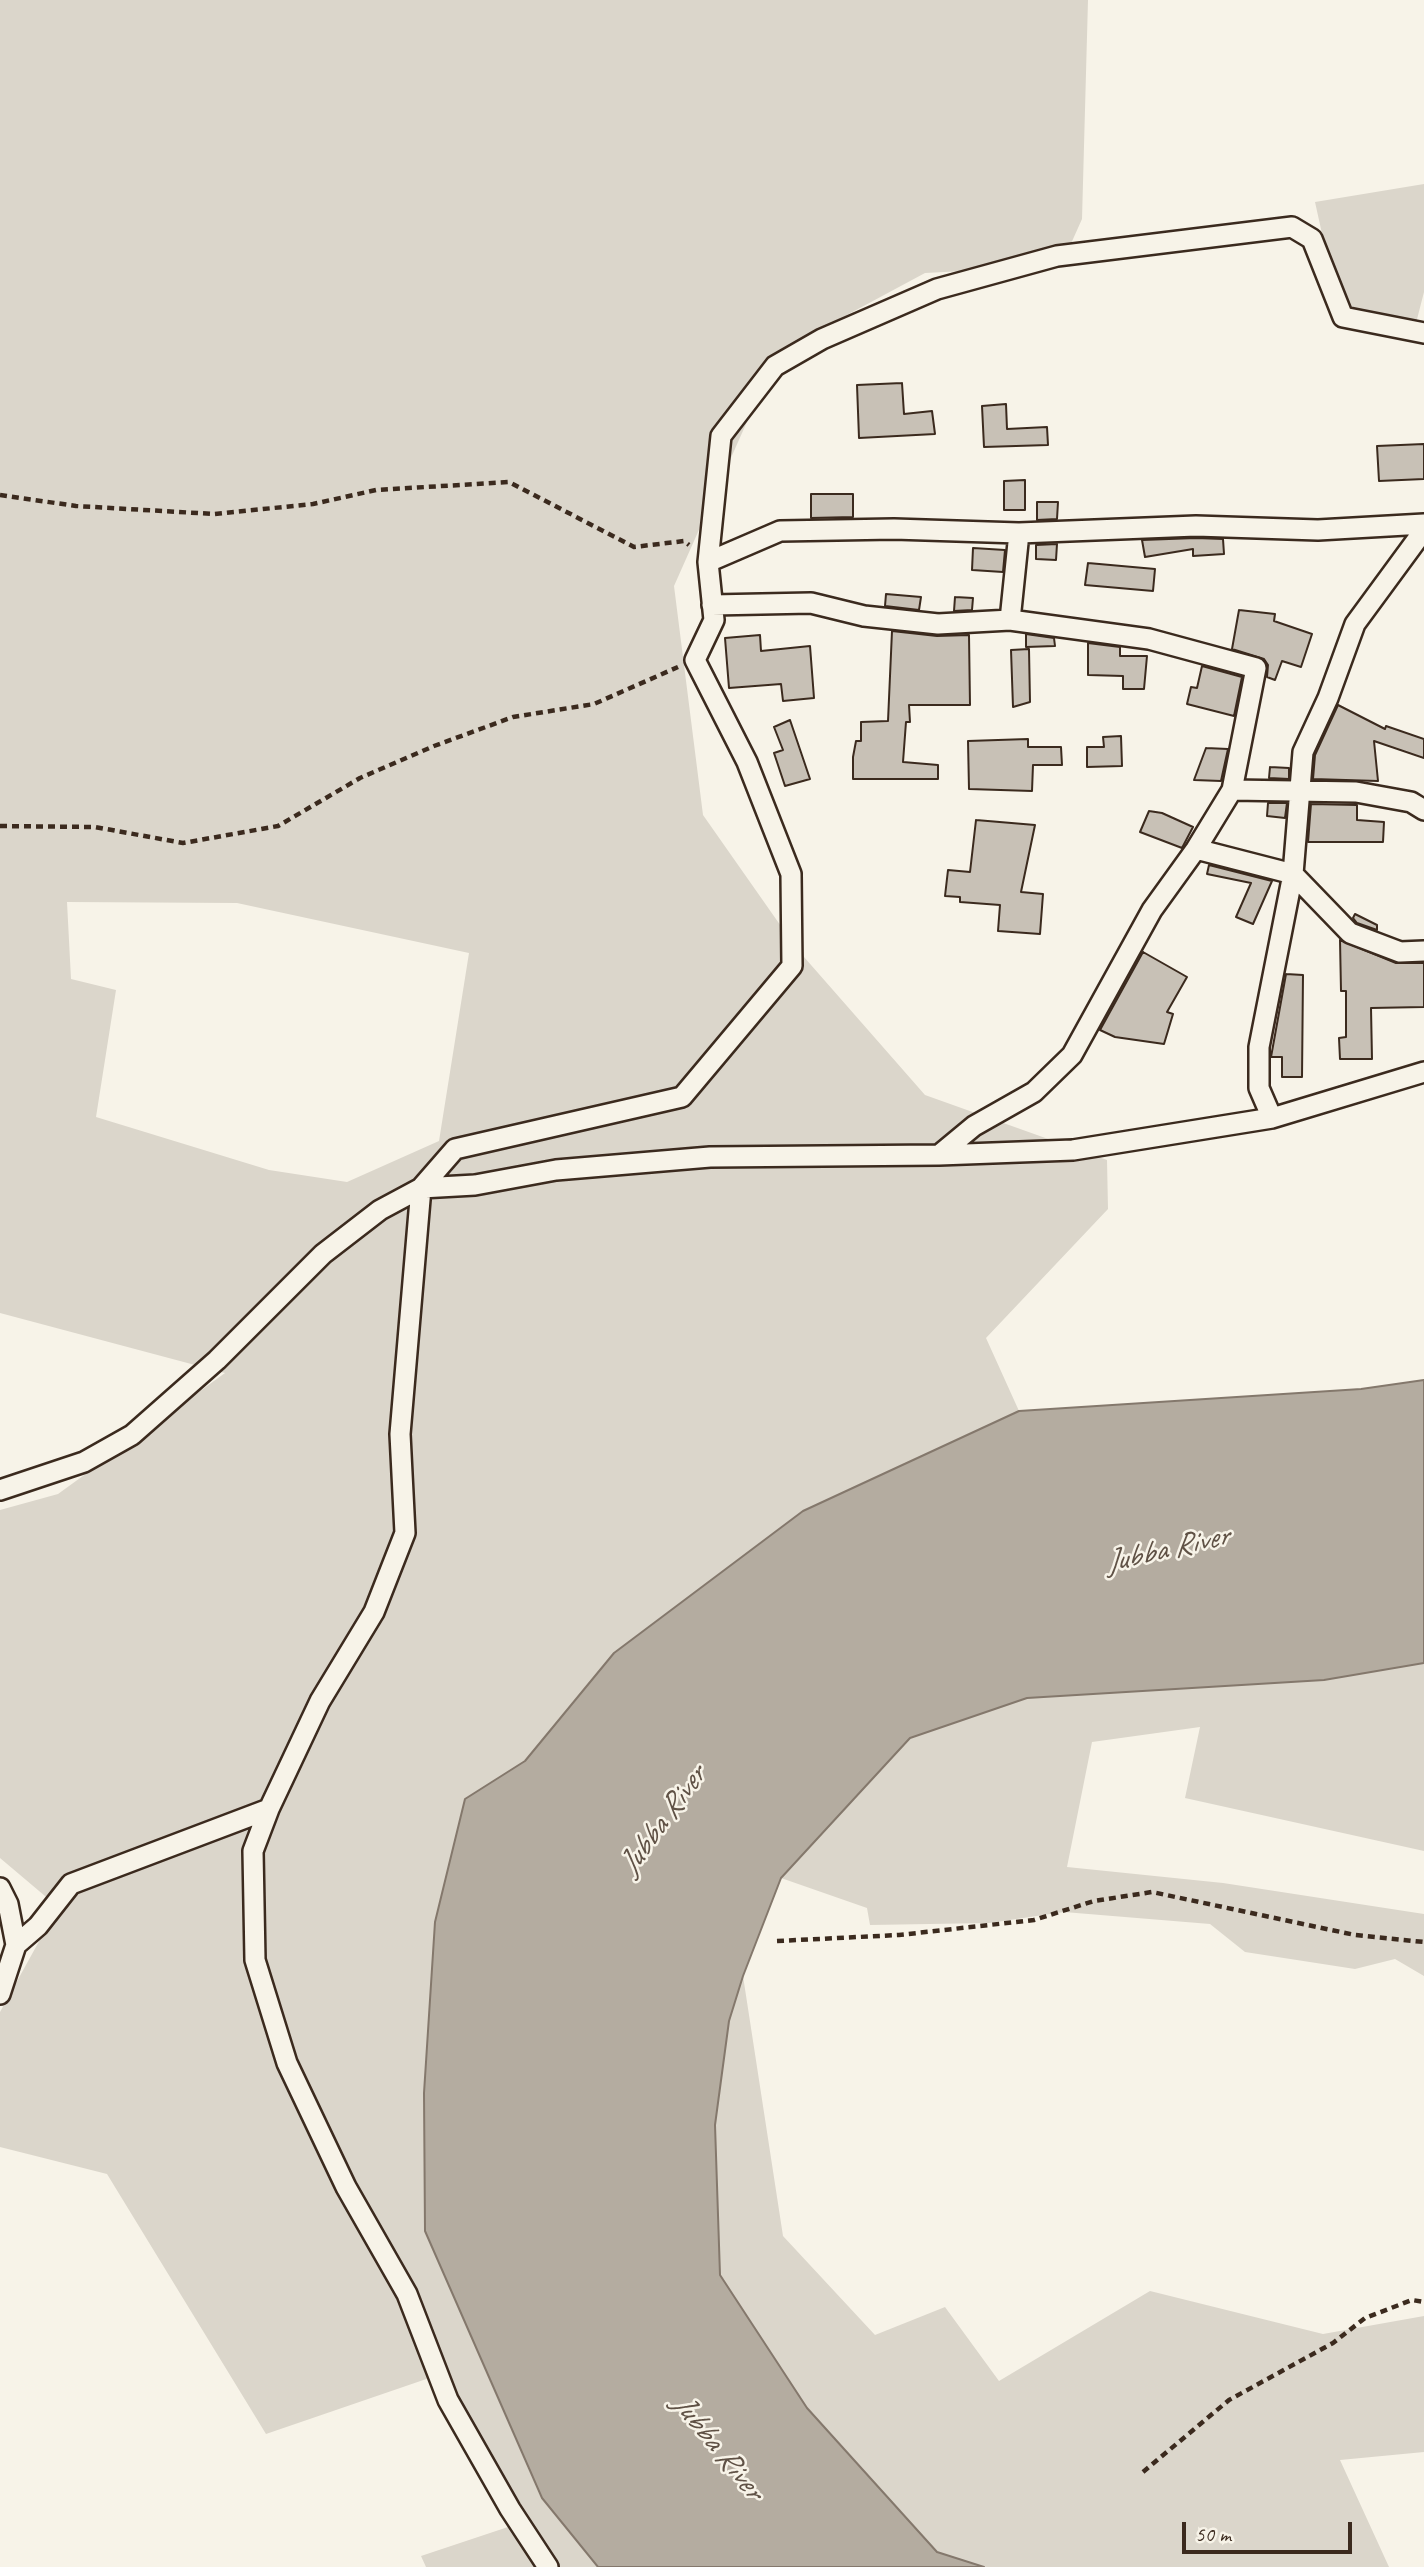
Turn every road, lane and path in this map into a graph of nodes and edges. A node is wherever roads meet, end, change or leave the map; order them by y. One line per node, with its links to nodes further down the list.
1 (1424, 333): 6 (street)
2 (0, 495): 6 (path)
3 (1424, 524): 5 (street)
4 (1424, 530): 11 (street)
5 (1019, 533): 6 (street); 8 (street)
6 (708, 562): 7 (street)
7 (712, 605): 8 (street); 9 (street)
8 (1010, 620): 10 (street)
9 (695, 660): 13 (path); 20 (street)
10 (1233, 790): 11 (street); 14 (street)
11 (1298, 791): 12 (street); 15 (street)
12 (1424, 810)
13 (0, 826)
14 (1196, 849): 15 (street); 19 (street)
15 (1293, 874): 16 (street); 18 (street)
16 (1424, 951)
17 (1424, 1072): 18 (street)
18 (1272, 1118): 19 (street)
19 (939, 1155): 20 (street)
20 (421, 1188): 21 (street); 22 (street)
21 (0, 1490)
22 (269, 1809): 26 (street); 30 (street)
23 (0, 1888): 26 (street)
24 (777, 1941): 25 (path)
25 (1424, 1942)
26 (16, 1945): 27 (street)
27 (0, 1994)
28 (1424, 2302): 29 (path)
29 (1143, 2472)
30 (548, 2567)

